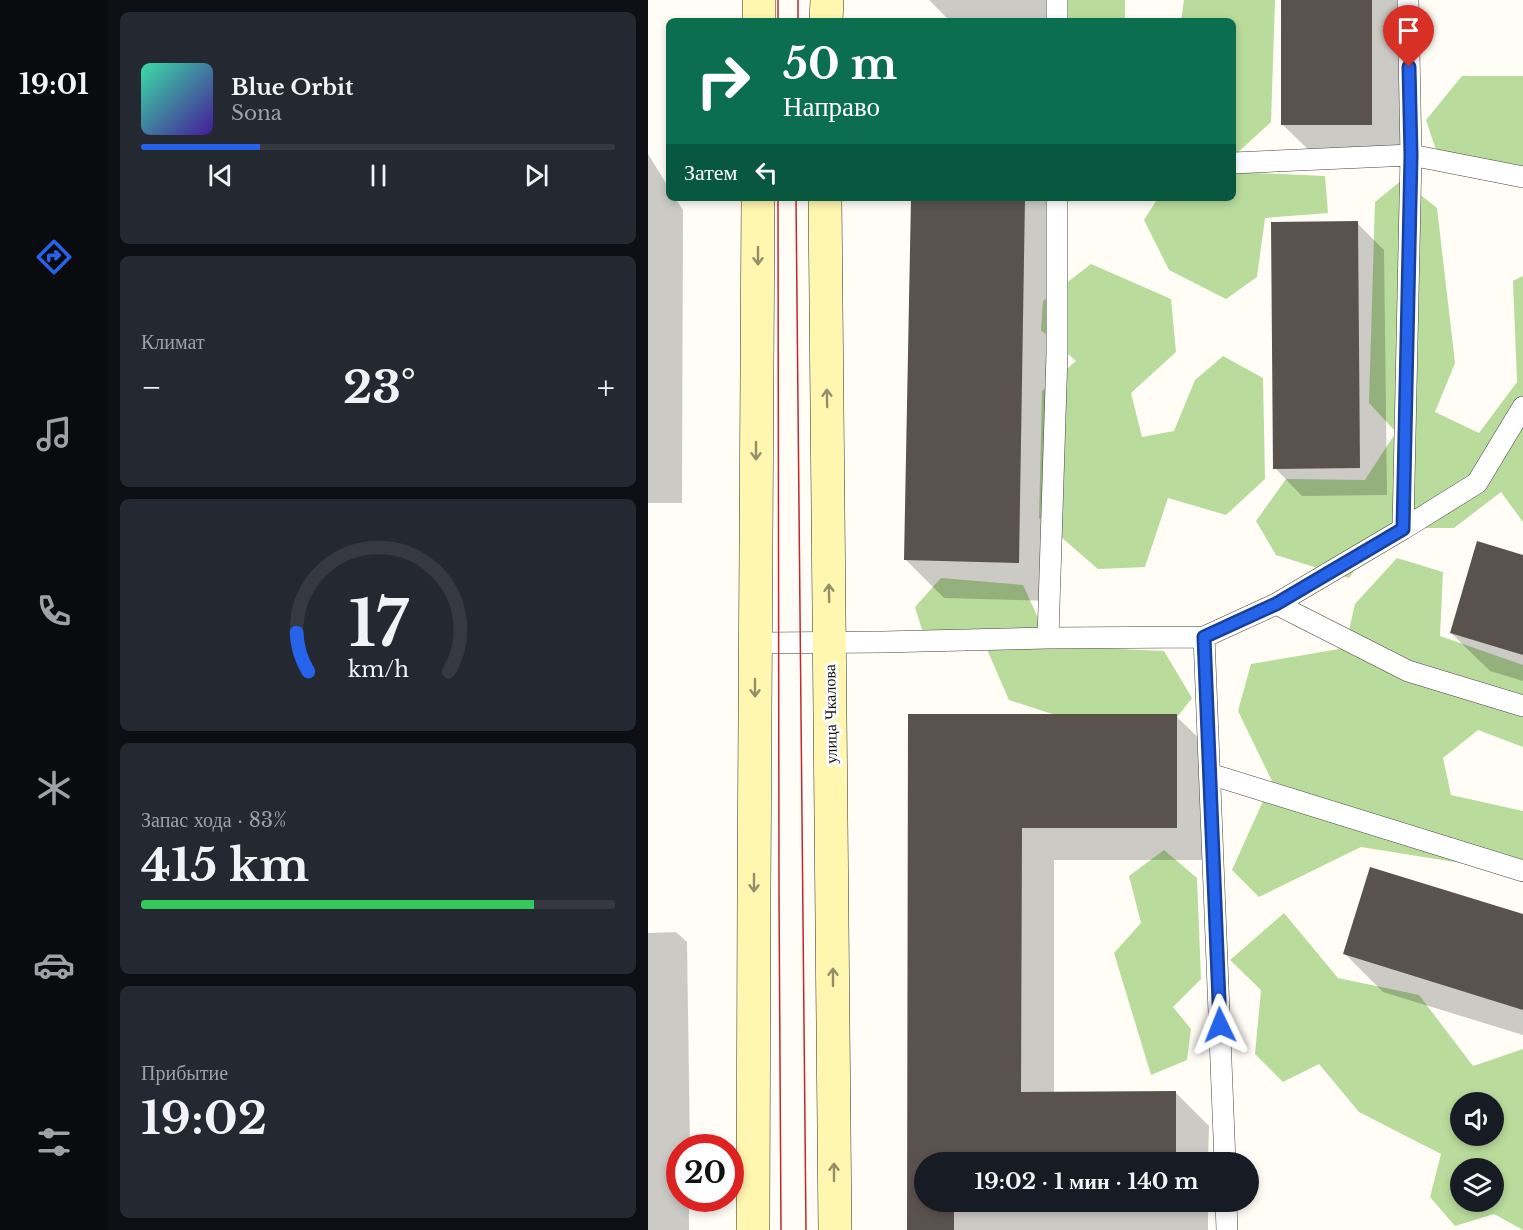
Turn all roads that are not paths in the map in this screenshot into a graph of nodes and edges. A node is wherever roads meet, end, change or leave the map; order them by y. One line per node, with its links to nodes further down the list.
1 (759, 0): 5 (main road)
2 (827, 0): 6 (main road)
3 (1057, 0): 7 (lane)
4 (1408, 0): 8 (lane)
5 (759, 18)
6 (826, 18)
7 (1057, 18)
8 (1411, 155): 9 (lane); 10 (lane); 15 (lane)
9 (1236, 163)
10 (1523, 177)
11 (758, 201): 20 (main road, one-way to 20)
12 (825, 201): 19 (main road, улица Чкалова, one-way to 12)
13 (1057, 201): 18 (lane)
14 (1523, 406): 15 (lane)
15 (1403, 529): 16 (lane)
16 (1276, 604): 17 (lane); 21 (lane)
17 (1204, 637): 18 (lane); 22 (lane)
18 (1048, 638): 19 (lane)
19 (829, 642): 20 (lane); 27 (main road, улица Чкалова, one-way to 19)
20 (755, 643): 26 (main road, one-way to 26)
21 (1523, 706)
22 (1210, 774): 23 (lane); 24 (lane)
23 (1523, 871)
24 (1225, 1152)
25 (1226, 1212): 28 (lane)
26 (753, 1230)
27 (834, 1230)
28 (1227, 1230)

